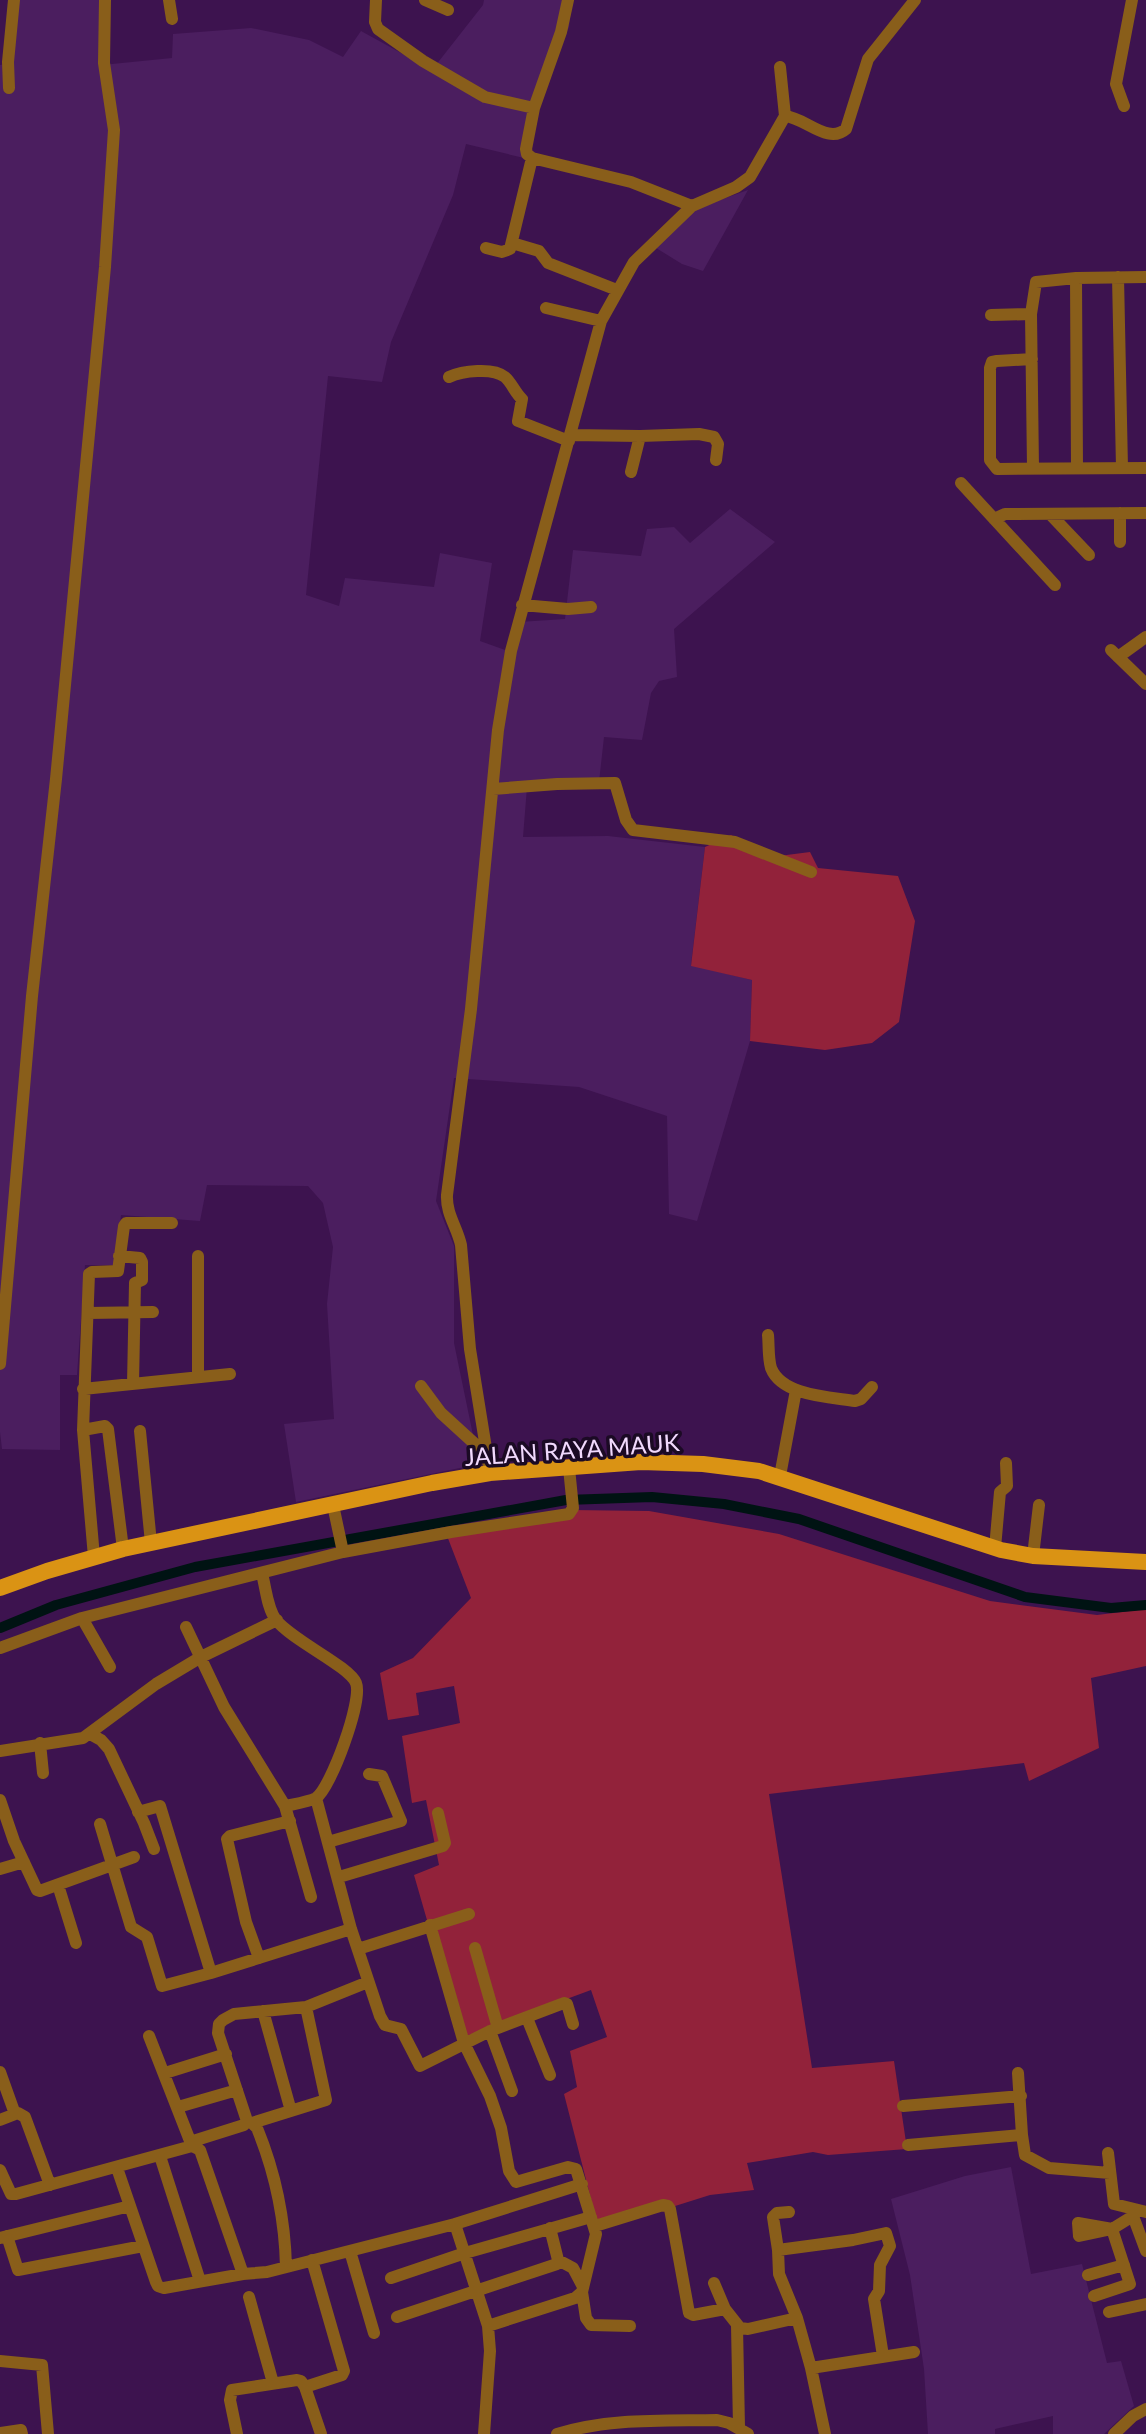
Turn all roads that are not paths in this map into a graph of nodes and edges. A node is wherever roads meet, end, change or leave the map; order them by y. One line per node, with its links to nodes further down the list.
1 (14, 0): 11 (street)
2 (105, 0): 62 (street)
3 (169, 0): 10 (street)
4 (376, 0): 15 (street)
5 (425, 0): 9 (street)
6 (568, 0): 15 (street)
7 (915, 0): 16 (street)
8 (1132, 0): 14 (street)
9 (448, 10)
10 (172, 19)
11 (4, 62): 13 (street)
12 (780, 67): 16 (street)
13 (9, 88)
14 (1124, 106)
15 (534, 108): 17 (street)
16 (785, 116): 18 (street)
17 (532, 158): 18 (street); 19 (street)
18 (691, 206): 24 (street)
19 (512, 243): 20 (street); 24 (street)
20 (486, 248)
21 (1118, 277): 22 (street); 23 (street); 36 (street)
22 (1146, 277)
23 (1076, 278): 26 (street); 35 (street)
24 (617, 290): 28 (street)
25 (546, 308): 28 (street)
26 (1031, 314): 27 (street); 29 (street)
27 (991, 315)
28 (601, 321): 32 (street)
29 (1032, 359): 34 (street); 34 (street)
30 (449, 377): 32 (street)
31 (640, 436): 32 (street); 33 (street); 38 (street)
32 (570, 438): 47 (street)
33 (716, 460)
34 (1033, 468): 35 (street)
35 (1077, 468): 36 (street)
36 (1122, 468): 37 (street)
37 (1146, 468)
38 (631, 472)
39 (961, 483): 43 (street)
40 (1120, 513): 41 (street); 42 (street); 44 (street)
41 (1146, 513)
42 (1050, 514): 43 (street); 45 (street)
43 (994, 519): 46 (street)
44 (1120, 542)
45 (1089, 555)
46 (1055, 585)
47 (522, 605): 48 (street); 53 (street)
48 (592, 607)
49 (1146, 637): 51 (street)
50 (1146, 645): 51 (street)
51 (1119, 658): 52 (street)
52 (1146, 684)
53 (492, 789): 54 (street); 72 (street)
54 (811, 872)
55 (172, 1223): 56 (street)
56 (119, 1256): 58 (street); 60 (street)
57 (198, 1256): 64 (street)
58 (134, 1312): 59 (street); 60 (street); 65 (street)
59 (153, 1312)
60 (88, 1313): 68 (street)
61 (768, 1335): 69 (street)
62 (0, 1364)
63 (230, 1374): 64 (street)
64 (198, 1377): 65 (street)
65 (133, 1384): 68 (street)
66 (421, 1386): 72 (street)
67 (872, 1387): 69 (street)
68 (83, 1389): 70 (street)
69 (796, 1390): 76 (street)
70 (83, 1430): 81 (street); 84 (street)
71 (140, 1431): 79 (street)
72 (487, 1455): 75 (street)
73 (1006, 1463): 80 (street)
74 (569, 1471): 75 (main road, JALAN RAYA MAUK); 76 (main road, JALAN RAYA MAUK); 82 (street)
75 (490, 1473): 78 (main road, JALAN RAYA MAUK)
76 (780, 1476): 80 (main road, JALAN RAYA MAUK)
77 (1039, 1505): 83 (street)
78 (334, 1509): 79 (main road, JALAN RAYA MAUK); 82 (street)
79 (152, 1543): 81 (main road, JALAN RAYA MAUK)
80 (995, 1548): 83 (main road, JALAN RAYA MAUK)
81 (123, 1549): 84 (main road, JALAN RAYA MAUK)
82 (342, 1549): 86 (street)
83 (1033, 1556): 85 (main road, JALAN RAYA MAUK)
84 (94, 1557): 87 (main road, JALAN RAYA MAUK)
85 (1146, 1562)
86 (262, 1574): 88 (street); 89 (street)
87 (0, 1588)
88 (82, 1618): 91 (street); 93 (street)
89 (276, 1620): 92 (street); 99 (street)
90 (186, 1627): 92 (street)
91 (0, 1648)
92 (201, 1657): 94 (street); 101 (street)
93 (110, 1667)
94 (90, 1734): 95 (street); 102 (street)
95 (40, 1743): 96 (street); 97 (street)
96 (0, 1751)
97 (43, 1773)
98 (369, 1774): 106 (street)
99 (316, 1798): 101 (street); 106 (street)
100 (0, 1800): 109 (street)
101 (285, 1807): 104 (street)
102 (138, 1812): 107 (street); 122 (street)
103 (438, 1813): 112 (street)
104 (289, 1821): 114 (street); 121 (street)
105 (100, 1824): 110 (street)
106 (327, 1842): 112 (street)
107 (153, 1849)
108 (134, 1857): 110 (street)
109 (24, 1862): 111 (street); 113 (street)
110 (112, 1865): 113 (street); 122 (street)
111 (0, 1869)
112 (339, 1877): 117 (street)
113 (58, 1885): 118 (street)
114 (310, 1896)
115 (469, 1914): 116 (street)
116 (430, 1925): 120 (street); 130 (street)
117 (351, 1929): 120 (street); 121 (street)
118 (76, 1942)
119 (475, 1948): 128 (street)
120 (358, 1950): 123 (street)
121 (259, 1958): 122 (street)
122 (211, 1973)
123 (368, 1982): 124 (street); 130 (street)
124 (306, 2007): 125 (street); 141 (street)
125 (263, 2011): 131 (street); 141 (street)
126 (527, 2018): 127 (street); 128 (street); 135 (street)
127 (573, 2024)
128 (494, 2029): 130 (street); 137 (street)
129 (149, 2036): 133 (street)
130 (464, 2043): 153 (street)
131 (226, 2054): 133 (street); 136 (street)
132 (0, 2072): 142 (street)
133 (165, 2073): 140 (street)
134 (1018, 2073): 138 (street)
135 (550, 2075)
136 (237, 2090): 140 (street); 144 (street)
137 (512, 2091)
138 (1021, 2096): 139 (street); 145 (street)
139 (903, 2106)
140 (178, 2107): 146 (street)
141 (290, 2111): 144 (street)
142 (16, 2114): 143 (street); 154 (street)
143 (0, 2120)
144 (250, 2122): 146 (street); 170 (street)
145 (1022, 2135): 147 (street); 152 (street)
146 (191, 2144): 149 (street); 171 (street)
147 (908, 2145)
148 (1108, 2153): 152 (street)
149 (160, 2156): 150 (street); 174 (street)
150 (117, 2168): 154 (street); 155 (street)
151 (0, 2170): 154 (street)
152 (1110, 2173): 157 (street)
153 (582, 2184): 158 (street); 159 (street)
154 (50, 2185)
155 (130, 2206): 161 (street); 162 (street)
156 (789, 2212): 164 (street)
157 (1137, 2213): 165 (street); 169 (street)
158 (593, 2221): 160 (street); 176 (street); 181 (street)
159 (456, 2224): 163 (street); 166 (street)
160 (550, 2228): 166 (street); 168 (street)
161 (3, 2237): 162 (street)
162 (143, 2246): 174 (street)
163 (350, 2250): 167 (street); 188 (street)
164 (778, 2250): 184 (street); 190 (street)
165 (1146, 2251)
166 (465, 2253): 173 (street); 177 (street)
167 (312, 2260): 170 (street); 194 (street)
168 (558, 2260): 176 (street); 177 (street)
169 (1124, 2265): 172 (street); 179 (street)
170 (286, 2267): 171 (street)
171 (243, 2274): 174 (street)
172 (1088, 2275)
173 (391, 2278)
174 (200, 2281)
175 (714, 2283): 181 (street)
176 (582, 2289): 185 (street); 186 (street)
177 (477, 2291): 183 (street); 185 (street)
178 (249, 2297): 193 (street)
179 (1094, 2297)
180 (1146, 2304): 182 (street)
181 (725, 2309): 187 (street)
182 (1109, 2312)
183 (397, 2317)
184 (797, 2318): 187 (street); 192 (street)
185 (488, 2326): 202 (street)
186 (630, 2326)
187 (737, 2326): 196 (street)
188 (374, 2333)
189 (914, 2352): 190 (street)
190 (883, 2356): 192 (street)
191 (0, 2361): 199 (street)
192 (811, 2368): 204 (street)
193 (273, 2382): 194 (street); 200 (street)
194 (305, 2388): 201 (street)
195 (1146, 2409): 205 (street)
196 (743, 2431): 203 (street)
197 (0, 2433): 198 (street)
198 (22, 2434)
199 (48, 2434)
200 (237, 2434)
201 (321, 2434)
202 (484, 2434)
203 (557, 2434)
204 (825, 2434)
205 (1114, 2434)

